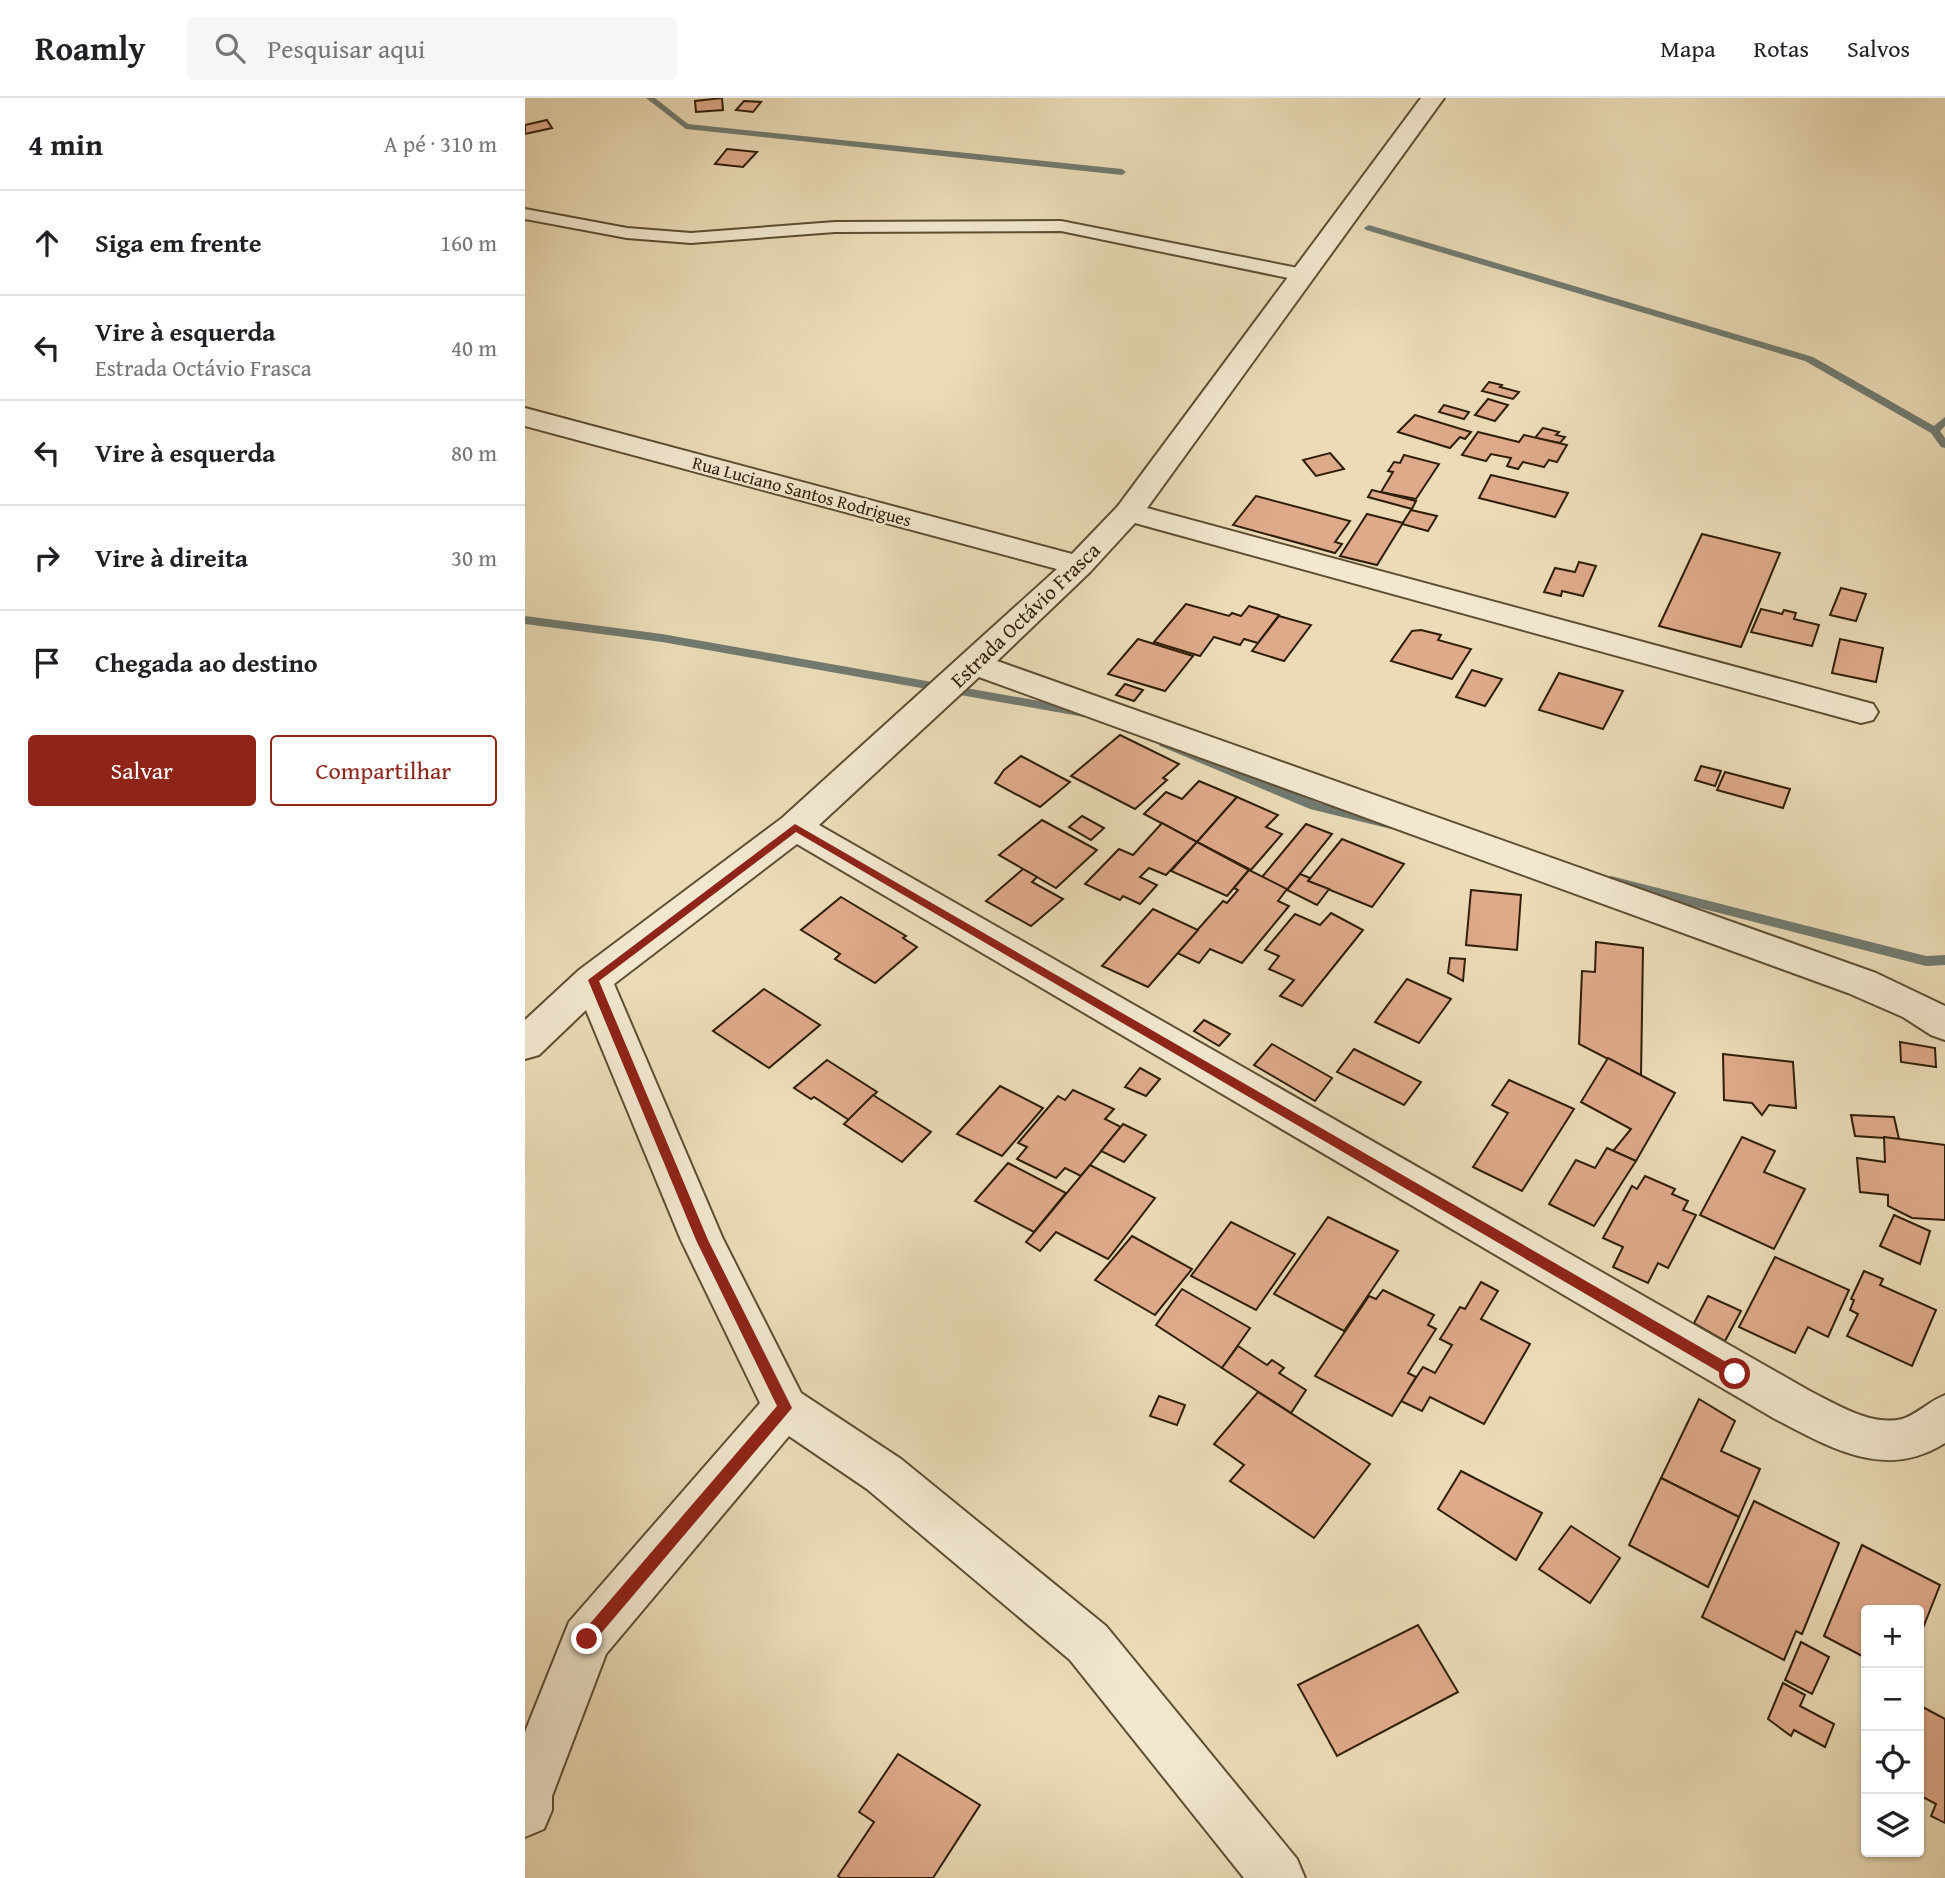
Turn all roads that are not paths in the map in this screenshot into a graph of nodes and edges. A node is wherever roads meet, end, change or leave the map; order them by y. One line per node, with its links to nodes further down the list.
1 (1433, 98): 3 (street, Estrada Octávio Frasca)
2 (525, 214): 3 (lane)
3 (1303, 275): 5 (street, Estrada Octávio Frasca)
4 (525, 417): 6 (street, Rua Luciano Santos Rodrigues)
5 (1129, 512): 6 (street, Estrada Octávio Frasca); 8 (street)
6 (1079, 565): 7 (street, Estrada Octávio Frasca)
7 (974, 664): 9 (street, Estrada Octávio Frasca); 11 (street)
8 (1861, 712)
9 (795, 827): 10 (street, Estrada Octávio Frasca); 14 (street)
10 (593, 980): 12 (street, Estrada Octávio Frasca); 13 (street)
11 (1945, 1025)
12 (525, 1044)
13 (785, 1408): 15 (street); 16 (street)
14 (1945, 1416)
15 (525, 1810)
16 (1278, 1878)

